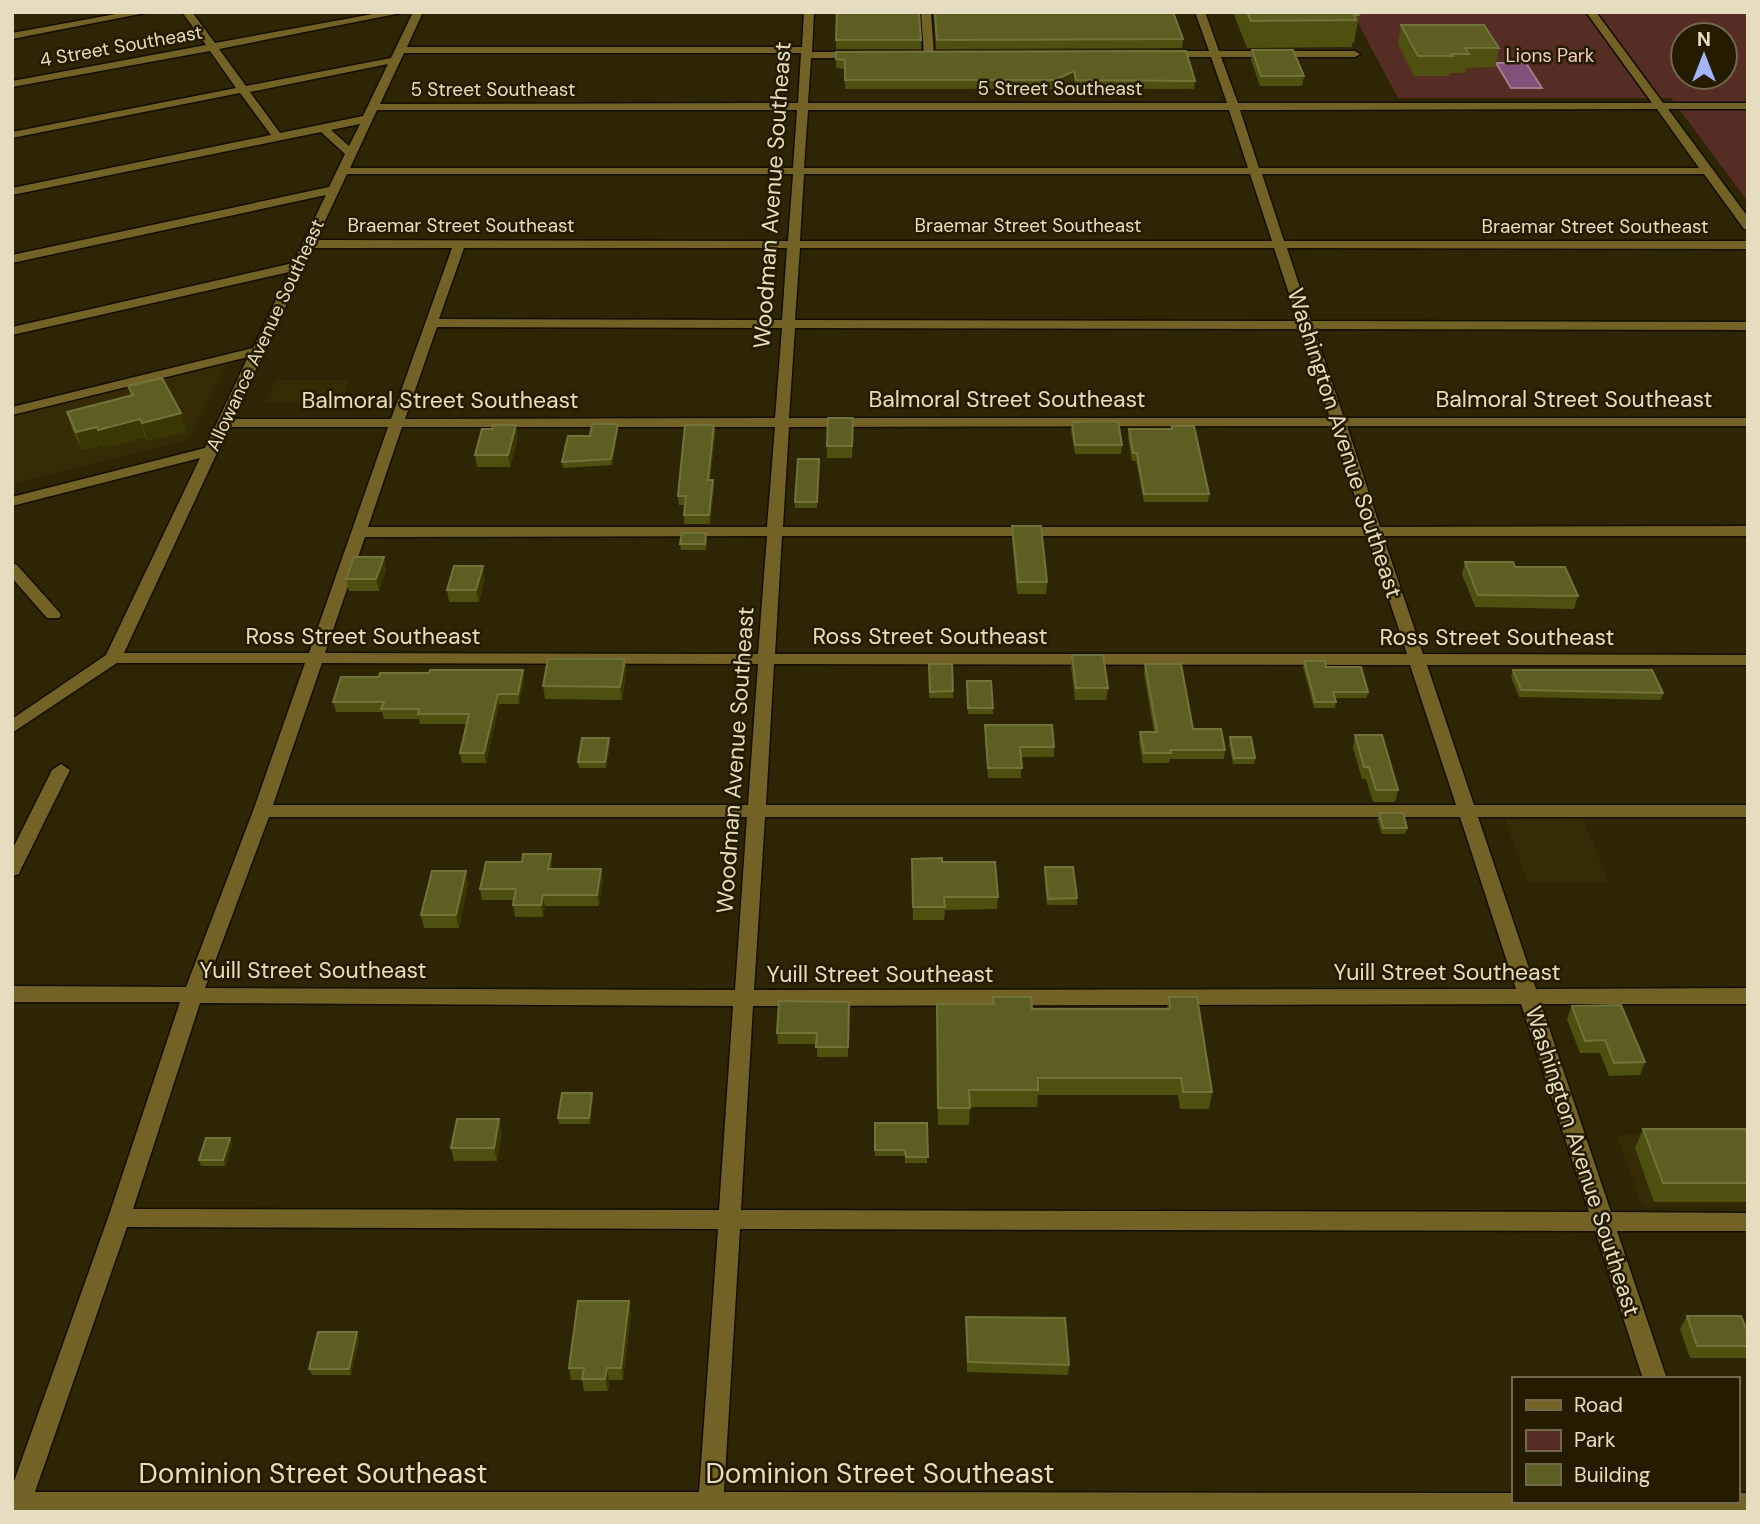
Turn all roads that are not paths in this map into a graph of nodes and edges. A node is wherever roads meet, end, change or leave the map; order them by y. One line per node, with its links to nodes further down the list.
1 (145, 12): 9 (street)
2 (187, 12): 10 (street)
3 (401, 12): 10 (street, 4 Street Southeast)
4 (418, 12): 15 (street, Allowance Avenue Southeast)
5 (809, 12): 11 (street, Woodman Avenue Southeast)
6 (926, 12): 18 (street)
7 (1200, 12): 13 (street, Washington Avenue Southeast)
8 (1591, 12): 22 (street)
9 (12, 36)
10 (212, 47): 20 (street, 4 Street Southeast); 21 (street)
11 (806, 53): 15 (street); 16 (street); 24 (street, Woodman Avenue Southeast)
12 (1146, 54): 13 (street)
13 (1214, 54): 14 (street); 23 (street, Washington Avenue Southeast)
14 (1355, 54)
15 (398, 55): 21 (street); 26 (street, Allowance Avenue Southeast)
16 (874, 55)
17 (915, 55): 18 (street)
18 (929, 55): 19 (street)
19 (942, 55)
20 (12, 83)
21 (243, 90): 28 (street); 29 (street)
22 (1658, 104): 23 (street, 5 Street Southeast); 25 (street, 5 Street Southeast); 34 (street)
23 (1233, 105): 24 (street, 5 Street Southeast); 33 (street, Washington Avenue Southeast)
24 (803, 106): 26 (street, 5 Street Southeast); 32 (street, Woodman Avenue Southeast)
25 (1748, 106)
26 (370, 113): 27 (street, 5 Street Southeast); 30 (street, Allowance Avenue Southeast)
27 (323, 128): 29 (street, 5 Street Southeast); 30 (street)
28 (12, 135)
29 (278, 138): 36 (street, 5 Street Southeast)
30 (351, 153): 31 (street, Allowance Avenue Southeast)
31 (343, 171): 32 (street); 35 (street, Allowance Avenue Southeast)
32 (798, 171): 33 (street); 40 (street, Woodman Avenue Southeast)
33 (1254, 171): 34 (street); 41 (street, Washington Avenue Southeast)
34 (1707, 171): 37 (street)
35 (334, 190): 38 (street, Allowance Avenue Southeast); 43 (street)
36 (12, 192)
37 (1748, 226)
38 (308, 244): 39 (street, Braemar Street Southeast); 44 (street, Allowance Avenue Southeast)
39 (459, 244): 40 (street, Braemar Street Southeast); 45 (street)
40 (794, 244): 41 (street, Braemar Street Southeast); 46 (street, Woodman Avenue Southeast)
41 (1279, 245): 42 (street, Braemar Street Southeast); 47 (street, Washington Avenue Southeast)
42 (1748, 245)
43 (12, 259)
44 (298, 266): 49 (street); 50 (street, Allowance Avenue Southeast)
45 (432, 323): 46 (street); 53 (street)
46 (788, 324): 47 (street); 54 (street, Woodman Avenue Southeast)
47 (1306, 325): 48 (street); 55 (street, Washington Avenue Southeast)
48 (1748, 326)
49 (12, 331)
50 (258, 351): 51 (street); 52 (street, Allowance Avenue Southeast)
51 (12, 411)
52 (224, 422): 53 (street, Balmoral Street Southeast); 57 (street, Allowance Avenue Southeast)
53 (397, 422): 54 (street, Balmoral Street Southeast); 61 (street)
54 (782, 422): 55 (street, Balmoral Street Southeast); 62 (street, Woodman Avenue Southeast)
55 (1338, 422): 56 (street, Balmoral Street Southeast); 59 (street, Washington Avenue Southeast)
56 (1748, 422)
57 (211, 451): 58 (street); 65 (street, Allowance Avenue Southeast)
58 (12, 502)
59 (1374, 531): 60 (street); 62 (street); 68 (street, Washington Avenue Southeast)
60 (1748, 531)
61 (359, 532): 62 (street); 66 (street)
62 (775, 532): 67 (street, Woodman Avenue Southeast)
63 (12, 568): 64 (street)
64 (54, 615)
65 (113, 658): 66 (street, Ross Street Southeast); 70 (street)
66 (315, 658): 67 (street, Ross Street Southeast); 72 (street)
67 (766, 659): 68 (street, Ross Street Southeast); 73 (street, Woodman Avenue Southeast)
68 (1417, 660): 69 (street, Ross Street Southeast); 74 (street, Washington Avenue Southeast)
69 (1748, 660)
70 (12, 727)
71 (61, 770): 76 (street)
72 (261, 811): 73 (street); 78 (street)
73 (756, 811): 74 (street); 81 (street, Woodman Avenue Southeast)
74 (1467, 811): 75 (street); 80 (street, Washington Avenue Southeast)
75 (1748, 811)
76 (12, 869)
77 (12, 994): 78 (street, Yuill Street Southeast)
78 (194, 994): 81 (street, Yuill Street Southeast); 82 (street)
79 (1748, 996): 80 (street, Yuill Street Southeast)
80 (1528, 997): 81 (street, Yuill Street Southeast); 84 (street, Washington Avenue Southeast)
81 (744, 998): 83 (street, Woodman Avenue Southeast)
82 (119, 1217): 83 (street); 89 (street)
83 (729, 1219): 84 (street); 90 (street, Woodman Avenue Southeast)
84 (1603, 1222): 85 (street); 86 (street, Washington Avenue Southeast)
85 (1748, 1222)
86 (1654, 1377)
87 (1748, 1505): 88 (street, Dominion Street Southeast)
88 (1697, 1506): 90 (street, Dominion Street Southeast)
89 (16, 1507): 90 (street, Dominion Street Southeast)
90 (710, 1508)

